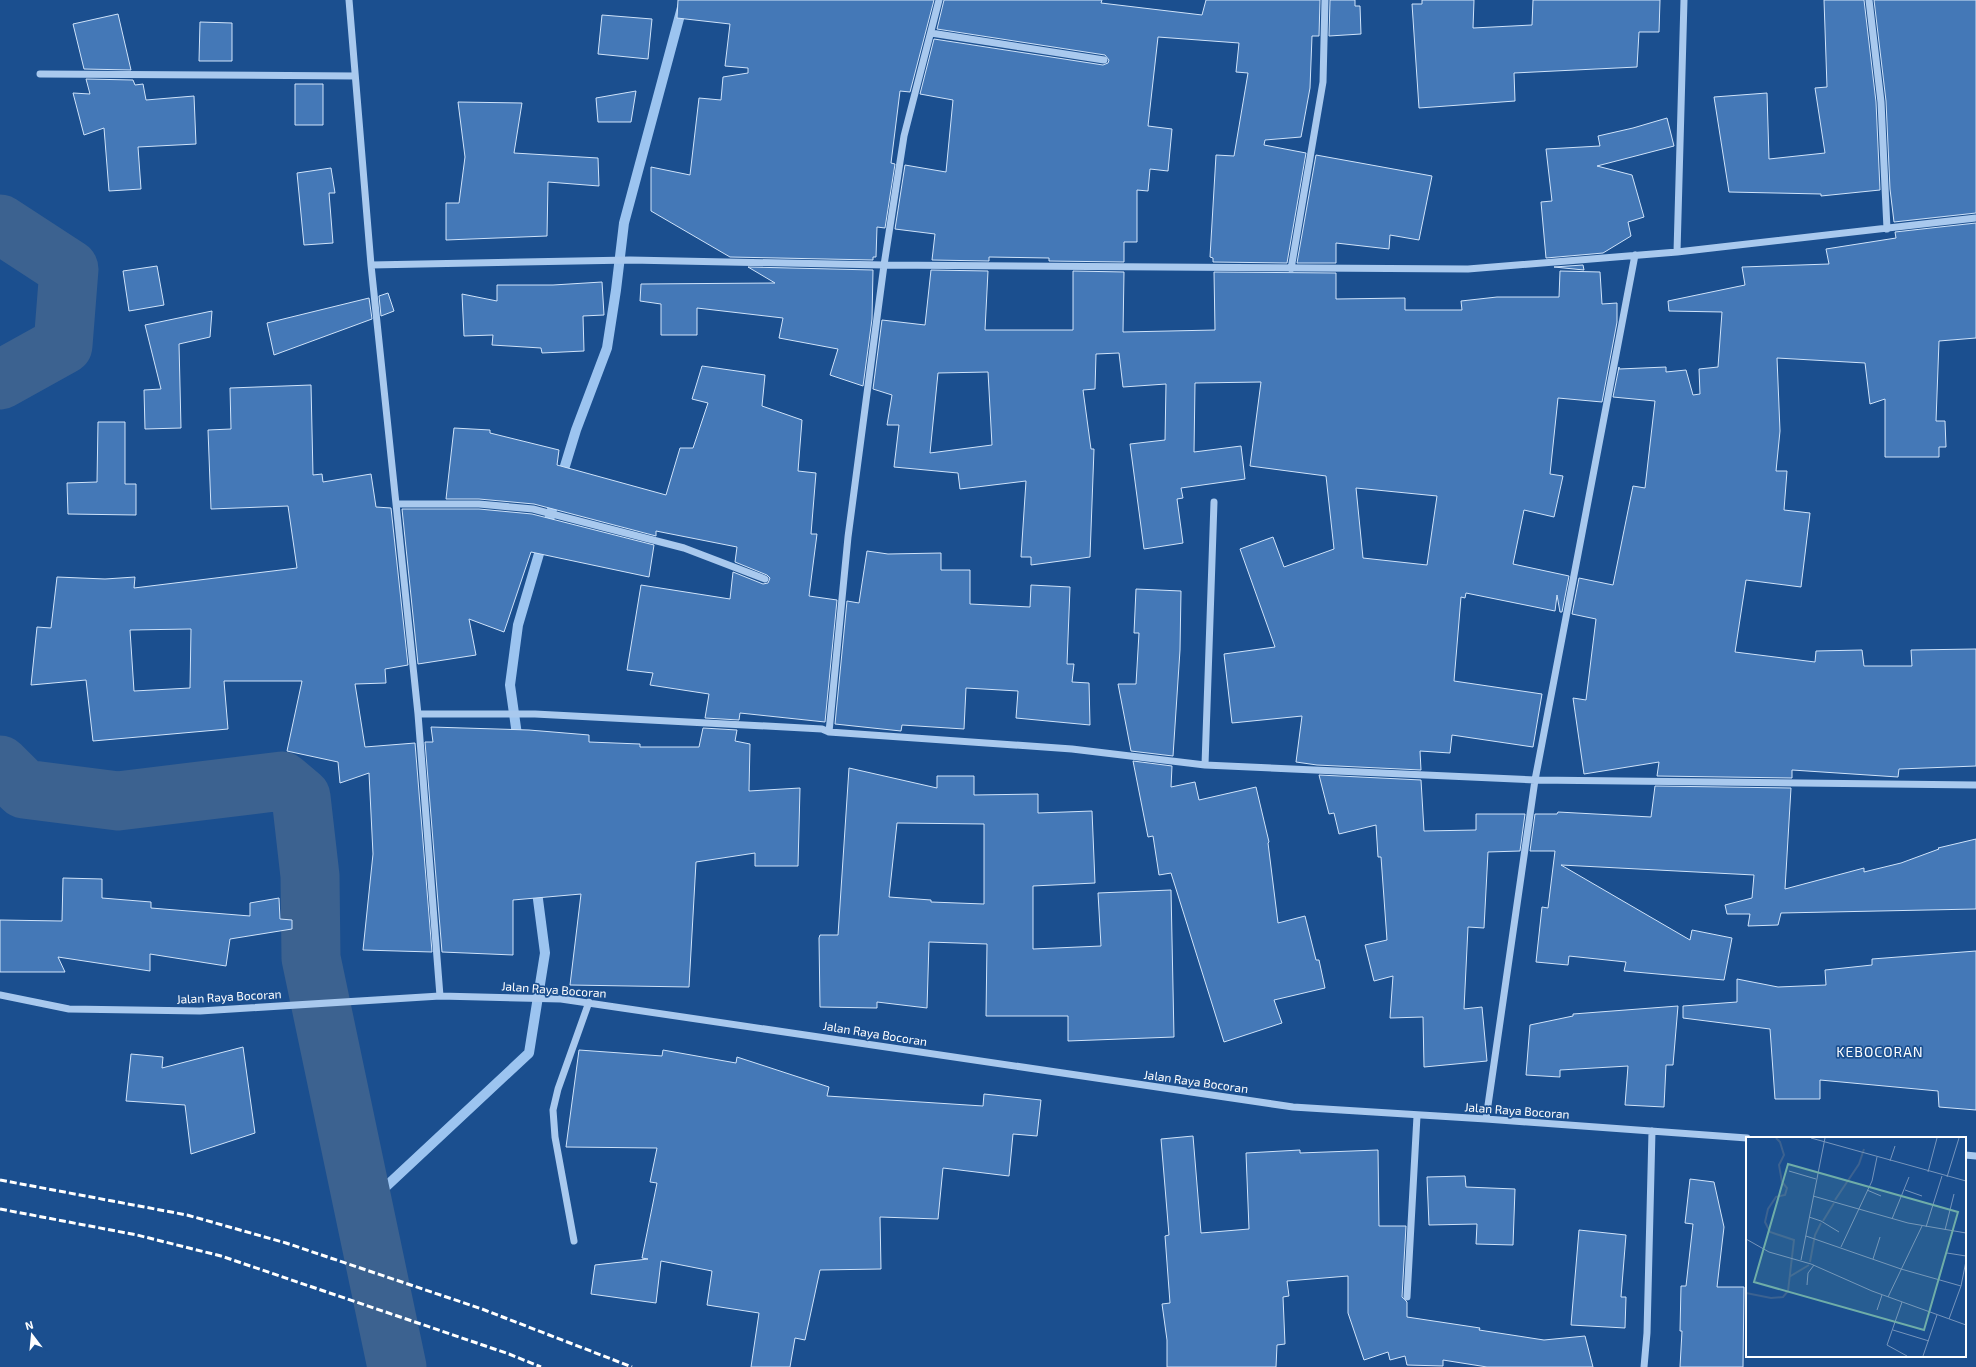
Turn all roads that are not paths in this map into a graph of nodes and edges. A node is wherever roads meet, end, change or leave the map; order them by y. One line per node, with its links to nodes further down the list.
1 (349, 0): 9 (street)
2 (939, 0): 6 (street)
3 (1325, 0): 16 (street)
4 (1684, 0): 12 (street)
5 (1869, 0): 11 (street)
6 (932, 33): 7 (street); 15 (street)
7 (1104, 60)
8 (40, 74): 9 (street)
9 (355, 76): 14 (street)
10 (1976, 218): 11 (street)
11 (1887, 228): 12 (street)
12 (1677, 252): 13 (street)
13 (1635, 255): 16 (street); 23 (street)
14 (371, 264): 15 (street); 18 (street)
15 (884, 265): 16 (street); 21 (street)
16 (1291, 269)
17 (1214, 502): 22 (street)
18 (396, 504): 19 (street); 20 (street)
19 (765, 579)
20 (418, 714): 21 (street); 26 (street)
21 (829, 732): 22 (street)
22 (1205, 765): 23 (street)
23 (1535, 780): 24 (street); 29 (street)
24 (1976, 785)
25 (0, 995): 26 (street, Jalan Raya Bocoran)
26 (440, 996): 27 (street, Jalan Raya Bocoran)
27 (588, 1002): 28 (street, Jalan Raya Bocoran); 34 (street)
28 (1417, 1116): 29 (street, Jalan Raya Bocoran); 35 (street)
29 (1486, 1119): 30 (street, Jalan Raya Bocoran)
30 (1652, 1131): 31 (street, Jalan Raya Bocoran); 36 (street)
31 (1746, 1138)
32 (1966, 1155): 33 (street)
33 (1976, 1156)
34 (574, 1241)
35 (1407, 1297)
36 (1644, 1367)

